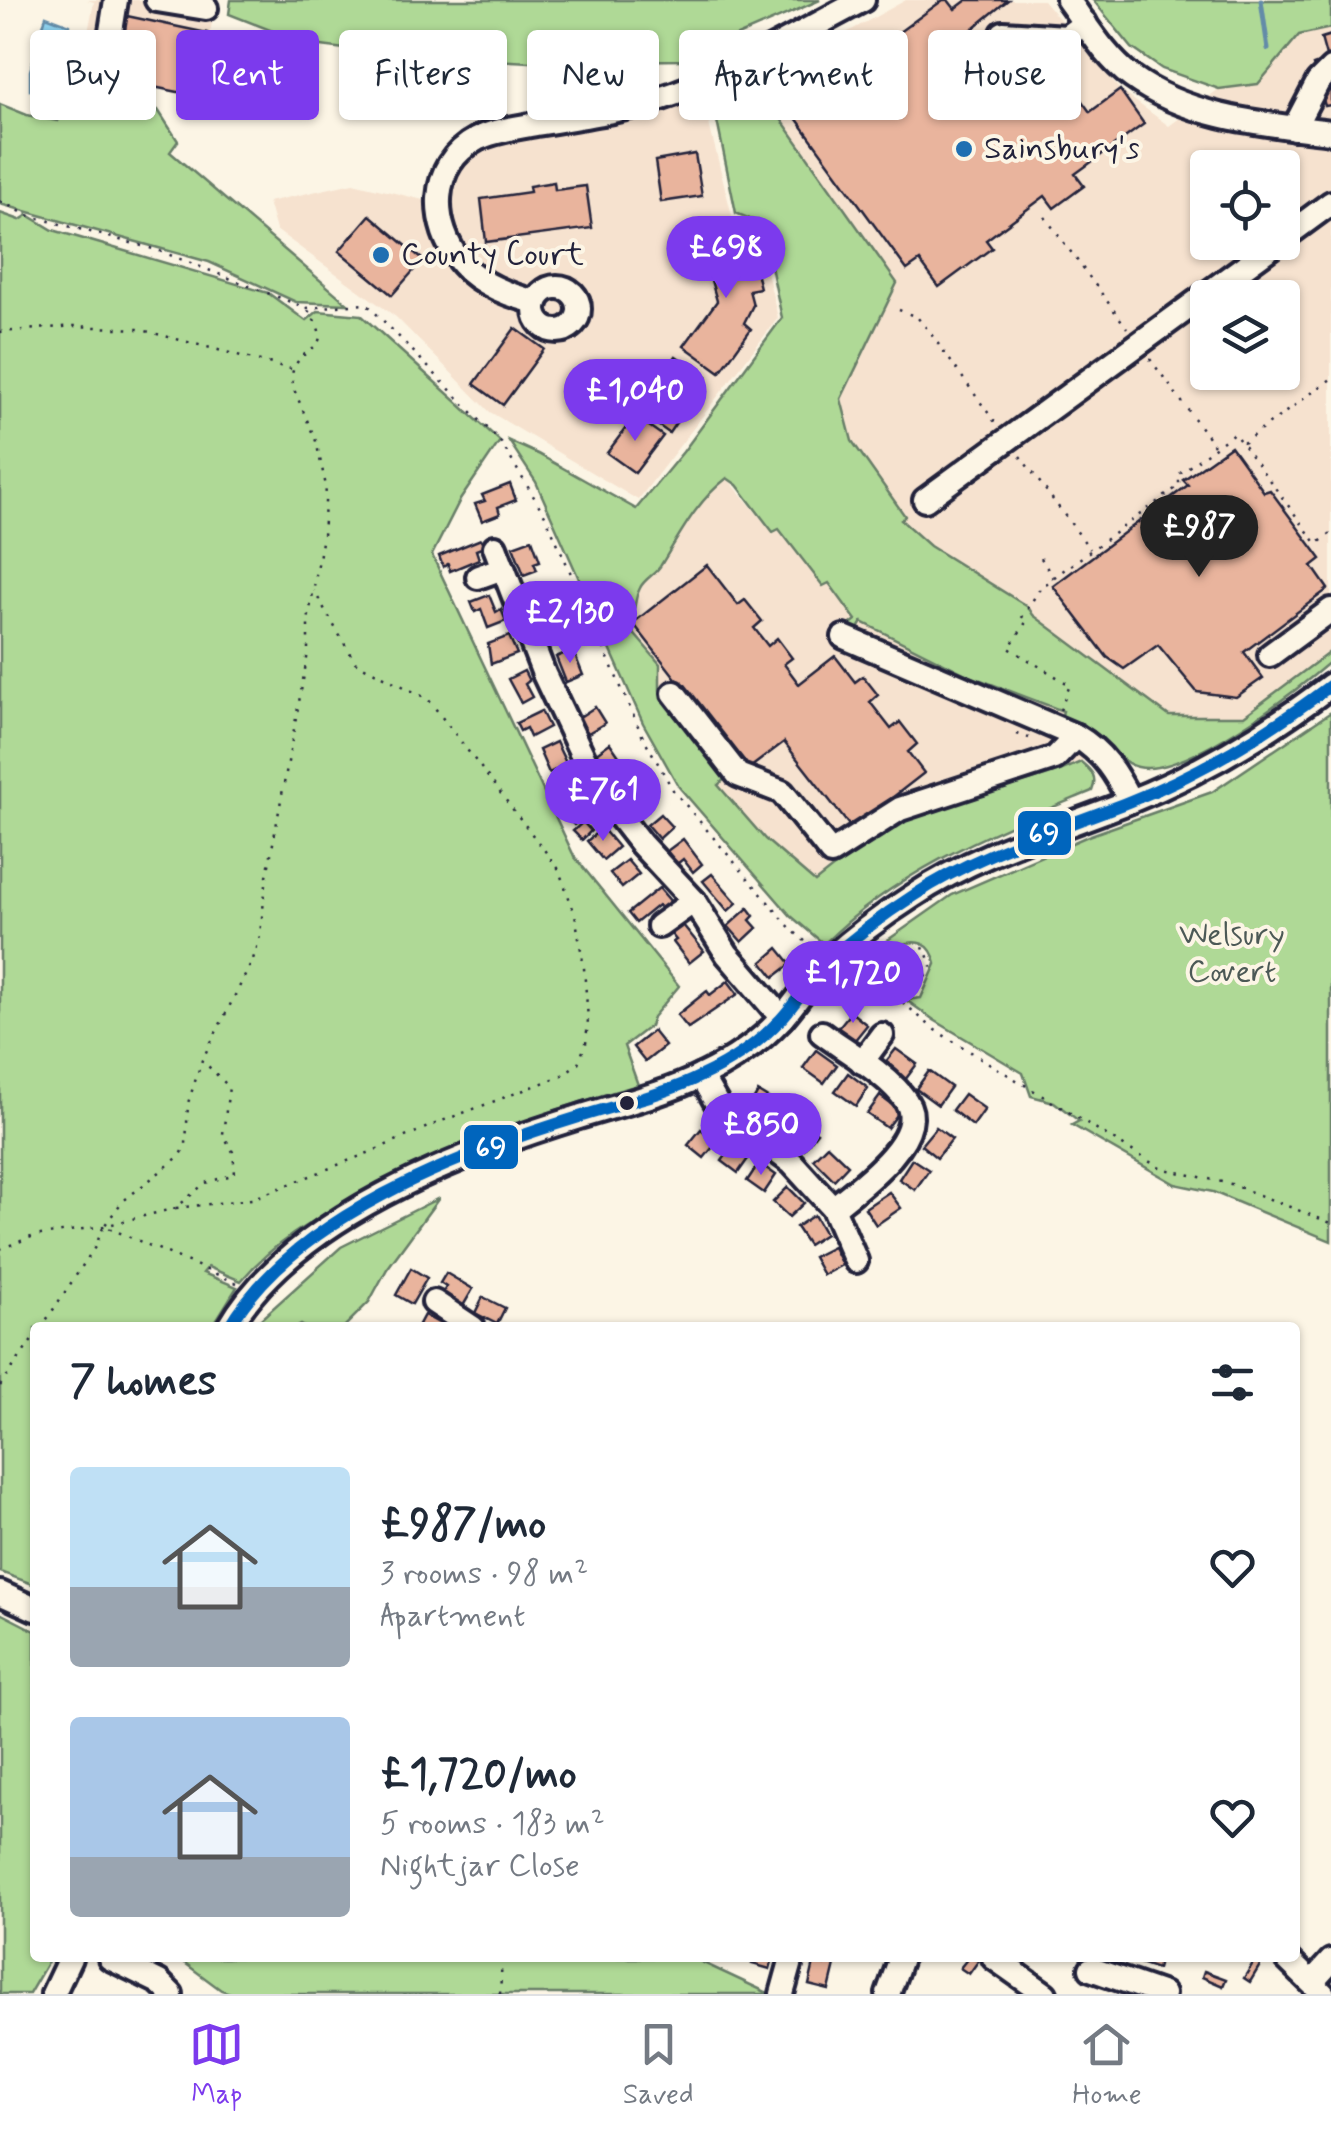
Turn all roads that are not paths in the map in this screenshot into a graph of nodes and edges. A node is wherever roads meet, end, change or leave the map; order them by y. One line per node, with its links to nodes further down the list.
1 (116, 0): 7 (street)
2 (157, 0): 5 (street)
3 (863, 0): 15 (street)
4 (1068, 0): 6 (street)
5 (206, 8)
6 (1085, 23): 8 (street); 10 (street)
7 (112, 30)
8 (1076, 30)
9 (1331, 69): 10 (street)
10 (1294, 128): 11 (street)
11 (1331, 132)
12 (1331, 203): 13 (street)
13 (1300, 226)
14 (1254, 260): 16 (street)
15 (536, 302)
16 (924, 500)
17 (478, 577): 25 (street)
18 (1331, 610): 20 (street)
19 (844, 637): 23 (street)
20 (1270, 655)
21 (1331, 685): 24 (street)
22 (674, 693): 23 (street)
23 (1076, 736): 24 (street)
24 (1130, 801): 27 (street)
25 (694, 901): 26 (street); 27 (street)
26 (659, 926)
27 (782, 1018): 31 (street)
28 (822, 1033): 30 (street)
29 (882, 1036): 30 (street)
30 (862, 1062): 32 (street)
31 (701, 1076): 32 (street); 35 (street)
32 (833, 1208): 33 (street)
33 (856, 1261)
34 (434, 1302): 36 (street)
35 (234, 1322)
36 (464, 1322)
37 (5, 1595): 38 (street); 39 (street)
38 (30, 1598)
39 (30, 1607)
40 (1331, 1961): 48 (street)
41 (68, 1962): 49 (street)
42 (118, 1962): 50 (street)
43 (791, 1962): 51 (street)
44 (900, 1962): 52 (street)
45 (1000, 1962): 53 (street)
46 (1290, 1962): 48 (street)
47 (1090, 1968): 54 (street)
48 (1317, 1988)
49 (52, 1994)
50 (171, 1994)
51 (782, 1994)
52 (888, 1994)
53 (1045, 1994)
54 (1162, 1994)

